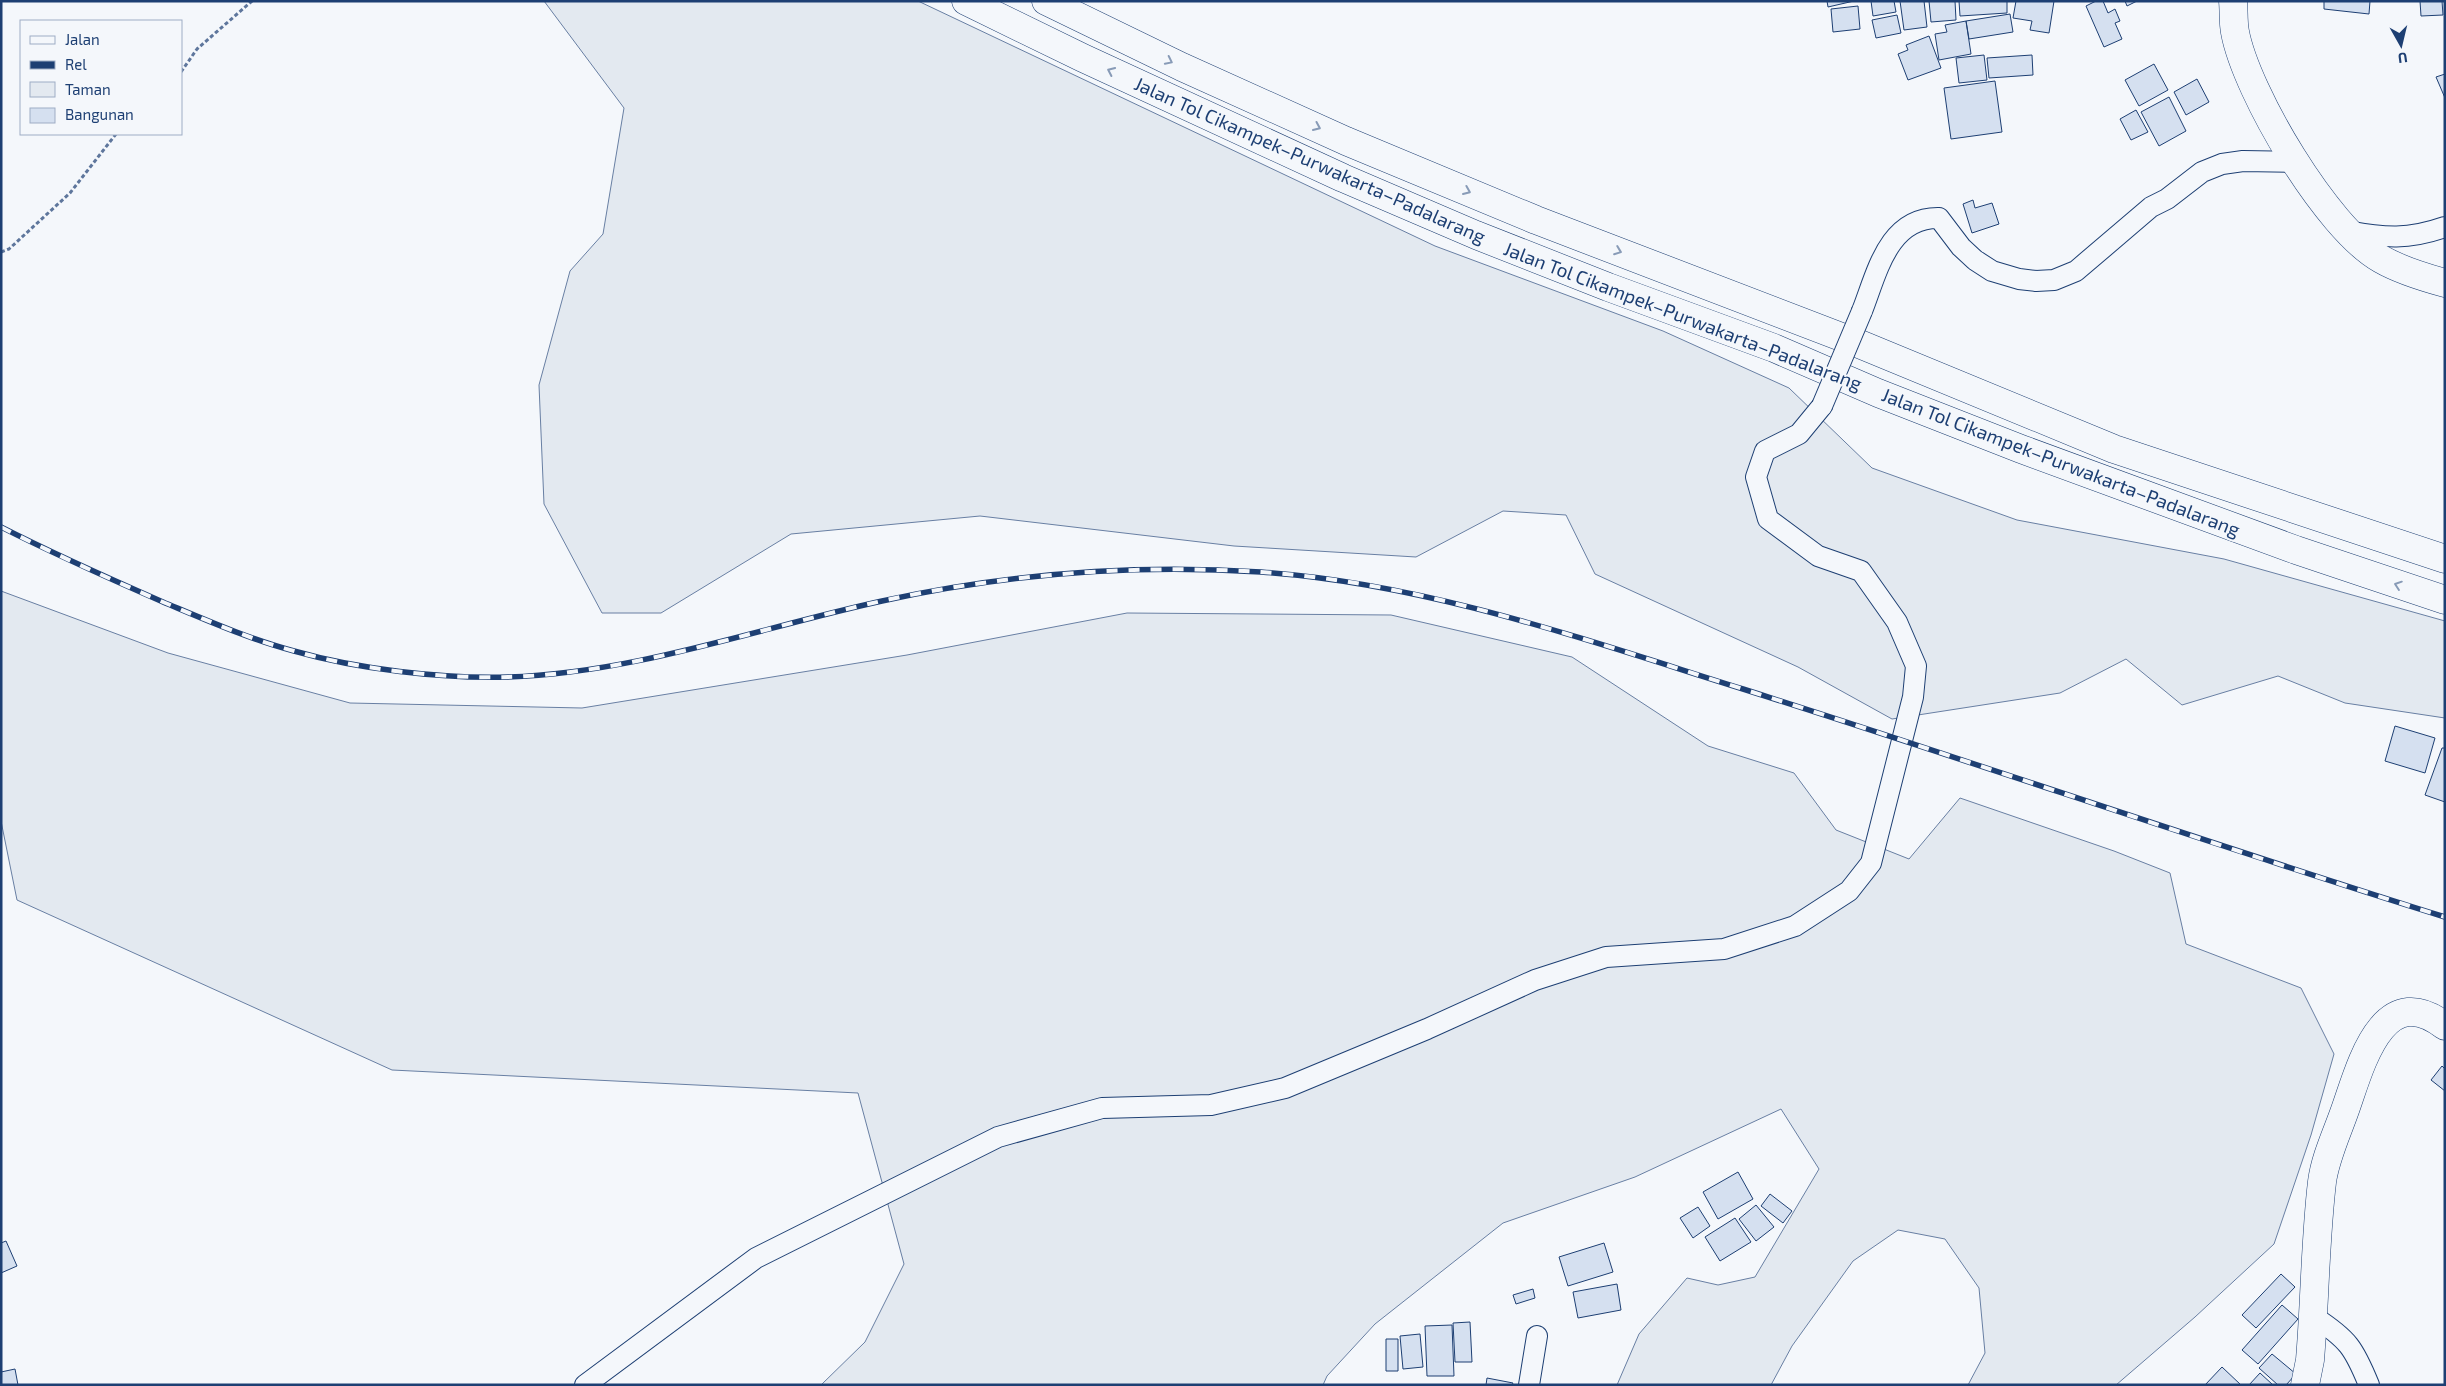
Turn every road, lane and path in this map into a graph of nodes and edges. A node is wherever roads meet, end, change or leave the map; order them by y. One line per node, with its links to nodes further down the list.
1 (252, 1): 5 (path)
2 (966, 1): 13 (main road, Jalan Tol Cikampek–Purwakarta–Padalarang, one-way to 2)
3 (1046, 1): 12 (main road, Jalan Tol Cikampek–Purwakarta–Padalarang, one-way to 12)
4 (2233, 1): 7 (main road)
5 (182, 71)
6 (115, 135): 10 (path)
7 (2297, 162): 9 (main road); 17 (street, bridge)
8 (2445, 227): 9 (street)
9 (2347, 231): 11 (main road)
10 (1, 252)
11 (2445, 283)
12 (2445, 559)
13 (2445, 600)
14 (2445, 1026): 15 (main road)
15 (2314, 1317): 19 (main road); 20 (street)
16 (1537, 1336): 18 (street)
17 (585, 1385)
18 (1529, 1385)
19 (2305, 1385)
20 (2370, 1385)

